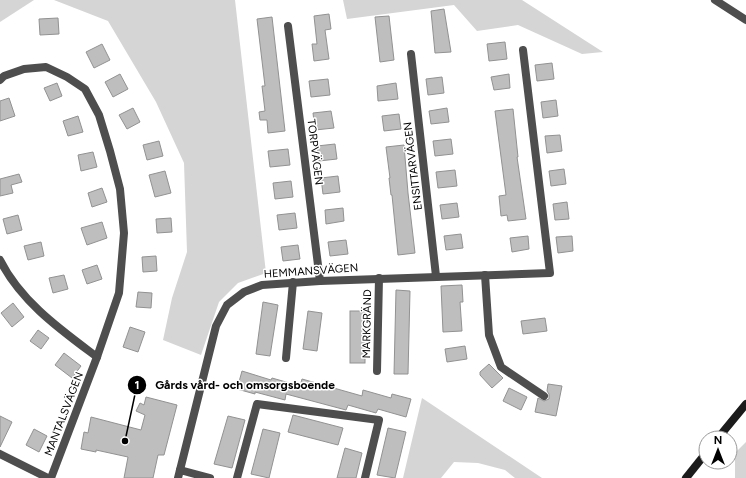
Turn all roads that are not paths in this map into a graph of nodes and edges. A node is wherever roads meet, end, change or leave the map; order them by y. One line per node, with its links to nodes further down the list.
1 (715, 0): 2 (street)
2 (746, 20)
3 (288, 26): 11 (street, TORPVÄGEN)
4 (523, 50): 8 (street, HEMMANSVÄGEN)
5 (411, 54): 9 (street, ENSITTARVÄGEN)
6 (0, 80): 13 (street, MANTALSVÄGEN)
7 (0, 260): 13 (street)
8 (485, 275): 9 (street, HEMMANSVÄGEN); 16 (street)
9 (436, 276): 10 (street, HEMMANSVÄGEN)
10 (379, 278): 11 (street, HEMMANSVÄGEN); 15 (street, MARKGRÄND)
11 (320, 281): 12 (street, HEMMANSVÄGEN)
12 (293, 282): 14 (street); 21 (street, HEMMANSVÄGEN)
13 (97, 358): 22 (street, MANTALSVÄGEN)
14 (286, 358)
15 (377, 371)
16 (544, 396)
17 (746, 404): 18 (main road)
18 (725, 430)
19 (0, 454): 22 (street)
20 (698, 463): 26 (main road)
21 (179, 474): 23 (street)
22 (50, 478)
23 (210, 478)
24 (237, 478): 25 (street)
25 (365, 478)
26 (686, 478)

